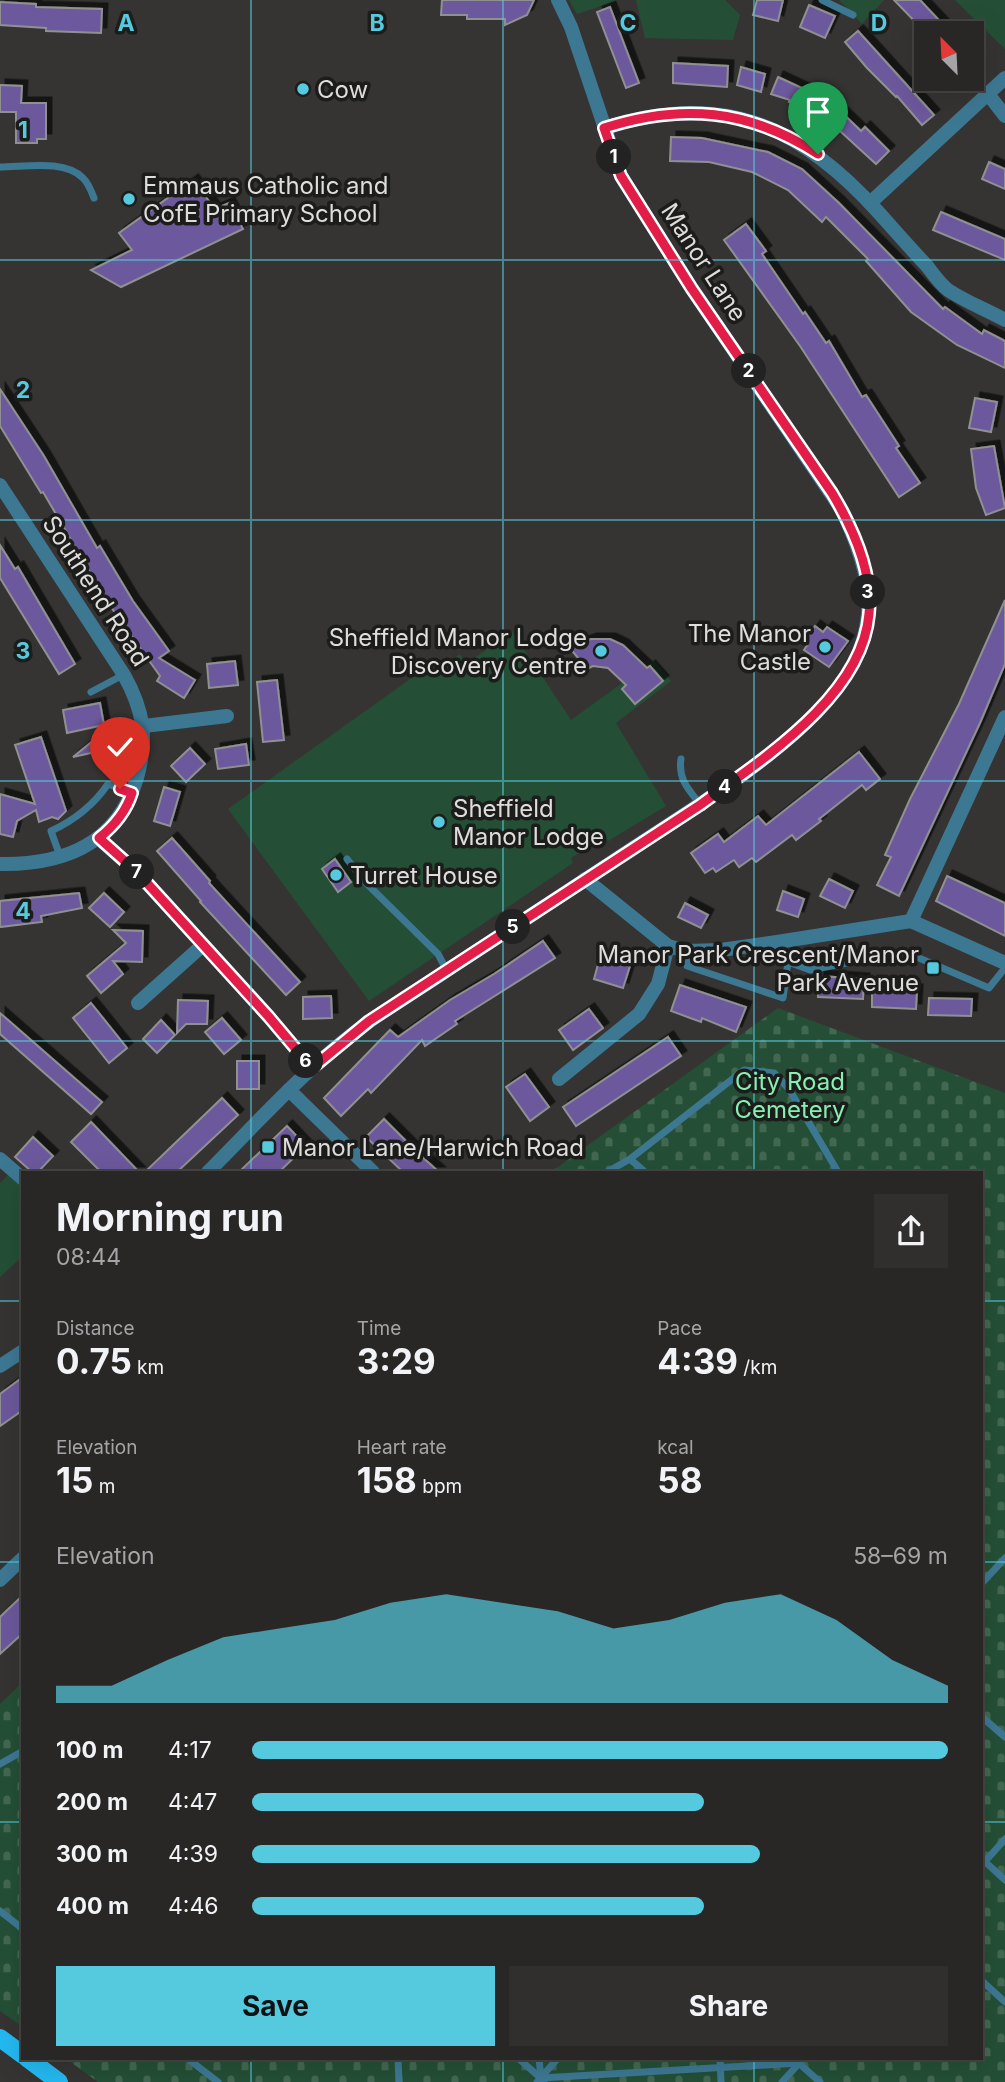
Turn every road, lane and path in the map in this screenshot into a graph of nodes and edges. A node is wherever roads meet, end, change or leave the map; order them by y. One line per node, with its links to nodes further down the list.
1 (558, 0): 7 (street, Manor Lane)
2 (822, 0): 3 (lane)
3 (853, 15)
4 (1005, 78): 5 (street)
5 (988, 94): 6 (street); 10 (street)
6 (1005, 116)
7 (604, 128): 10 (street); 22 (street, Manor Lane)
8 (0, 167): 9 (lane)
9 (94, 198)
10 (870, 203): 11 (street)
11 (1005, 320)
12 (0, 485): 13 (street, Southend Road)
13 (124, 675): 14 (lane); 17 (street, Southend Road)
14 (91, 692)
15 (227, 716): 17 (street)
16 (1005, 717): 28 (street)
17 (144, 726): 19 (street, Southend Road)
18 (110, 757): 19 (lane)
19 (141, 757): 21 (street, Southend Road)
20 (681, 759): 22 (lane)
21 (132, 793): 23 (street, Southend Road); 24 (lane)
22 (700, 805): 27 (street, Manor Lane)
23 (99, 838): 24 (street); 30 (street)
24 (60, 856): 26 (street)
25 (347, 859): 35 (lane)
26 (0, 864)
27 (585, 879): 31 (street); 35 (street, Manor Lane)
28 (911, 921): 29 (street); 34 (street)
29 (777, 942): 32 (street); 33 (lane)
30 (203, 945): 36 (street); 37 (street)
31 (668, 946): 32 (street); 38 (street)
32 (686, 951): 33 (lane)
33 (789, 962): 34 (lane)
34 (1005, 966)
35 (447, 971): 37 (street, Manor Lane)
36 (138, 1003)
37 (312, 1068): 39 (street, Manor Lane)
38 (559, 1079)
39 (289, 1090): 42 (street, Manor Lane); 43 (street)
40 (0, 1159): 47 (street)
41 (630, 1159): 44 (lane); 45 (lane); 46 (lane)
42 (209, 1171)
43 (372, 1171)
44 (609, 1171)
45 (644, 1171)
46 (837, 1171)
47 (21, 1178)
48 (21, 1352): 49 (street)
49 (0, 1366)
50 (1005, 1558): 53 (lane)
51 (21, 1560): 52 (street)
52 (0, 1580)
53 (983, 1582)
54 (983, 1718): 55 (lane)
55 (1005, 1737)
56 (21, 1752): 57 (lane)
57 (0, 1764)
58 (1005, 1839): 59 (lane)
59 (983, 1862): 60 (lane)
60 (1005, 1880)
61 (0, 1911): 62 (lane)
62 (21, 1927)
63 (983, 1982): 64 (lane)
64 (1005, 2002)
65 (0, 2038): 66 (main road)
66 (21, 2054)
67 (29, 2060): 77 (main road)
68 (190, 2060): 78 (lane)
69 (398, 2060): 79 (lane)
70 (520, 2060): 76 (lane)
71 (539, 2060): 76 (lane)
72 (557, 2060): 76 (lane)
73 (720, 2060): 75 (lane)
74 (799, 2060): 75 (lane); 81 (lane); 82 (lane)
75 (721, 2067): 76 (lane); 80 (lane)
76 (541, 2081)
77 (59, 2082)
78 (218, 2082)
79 (399, 2082)
80 (721, 2082)
81 (782, 2082)
82 (820, 2082)

